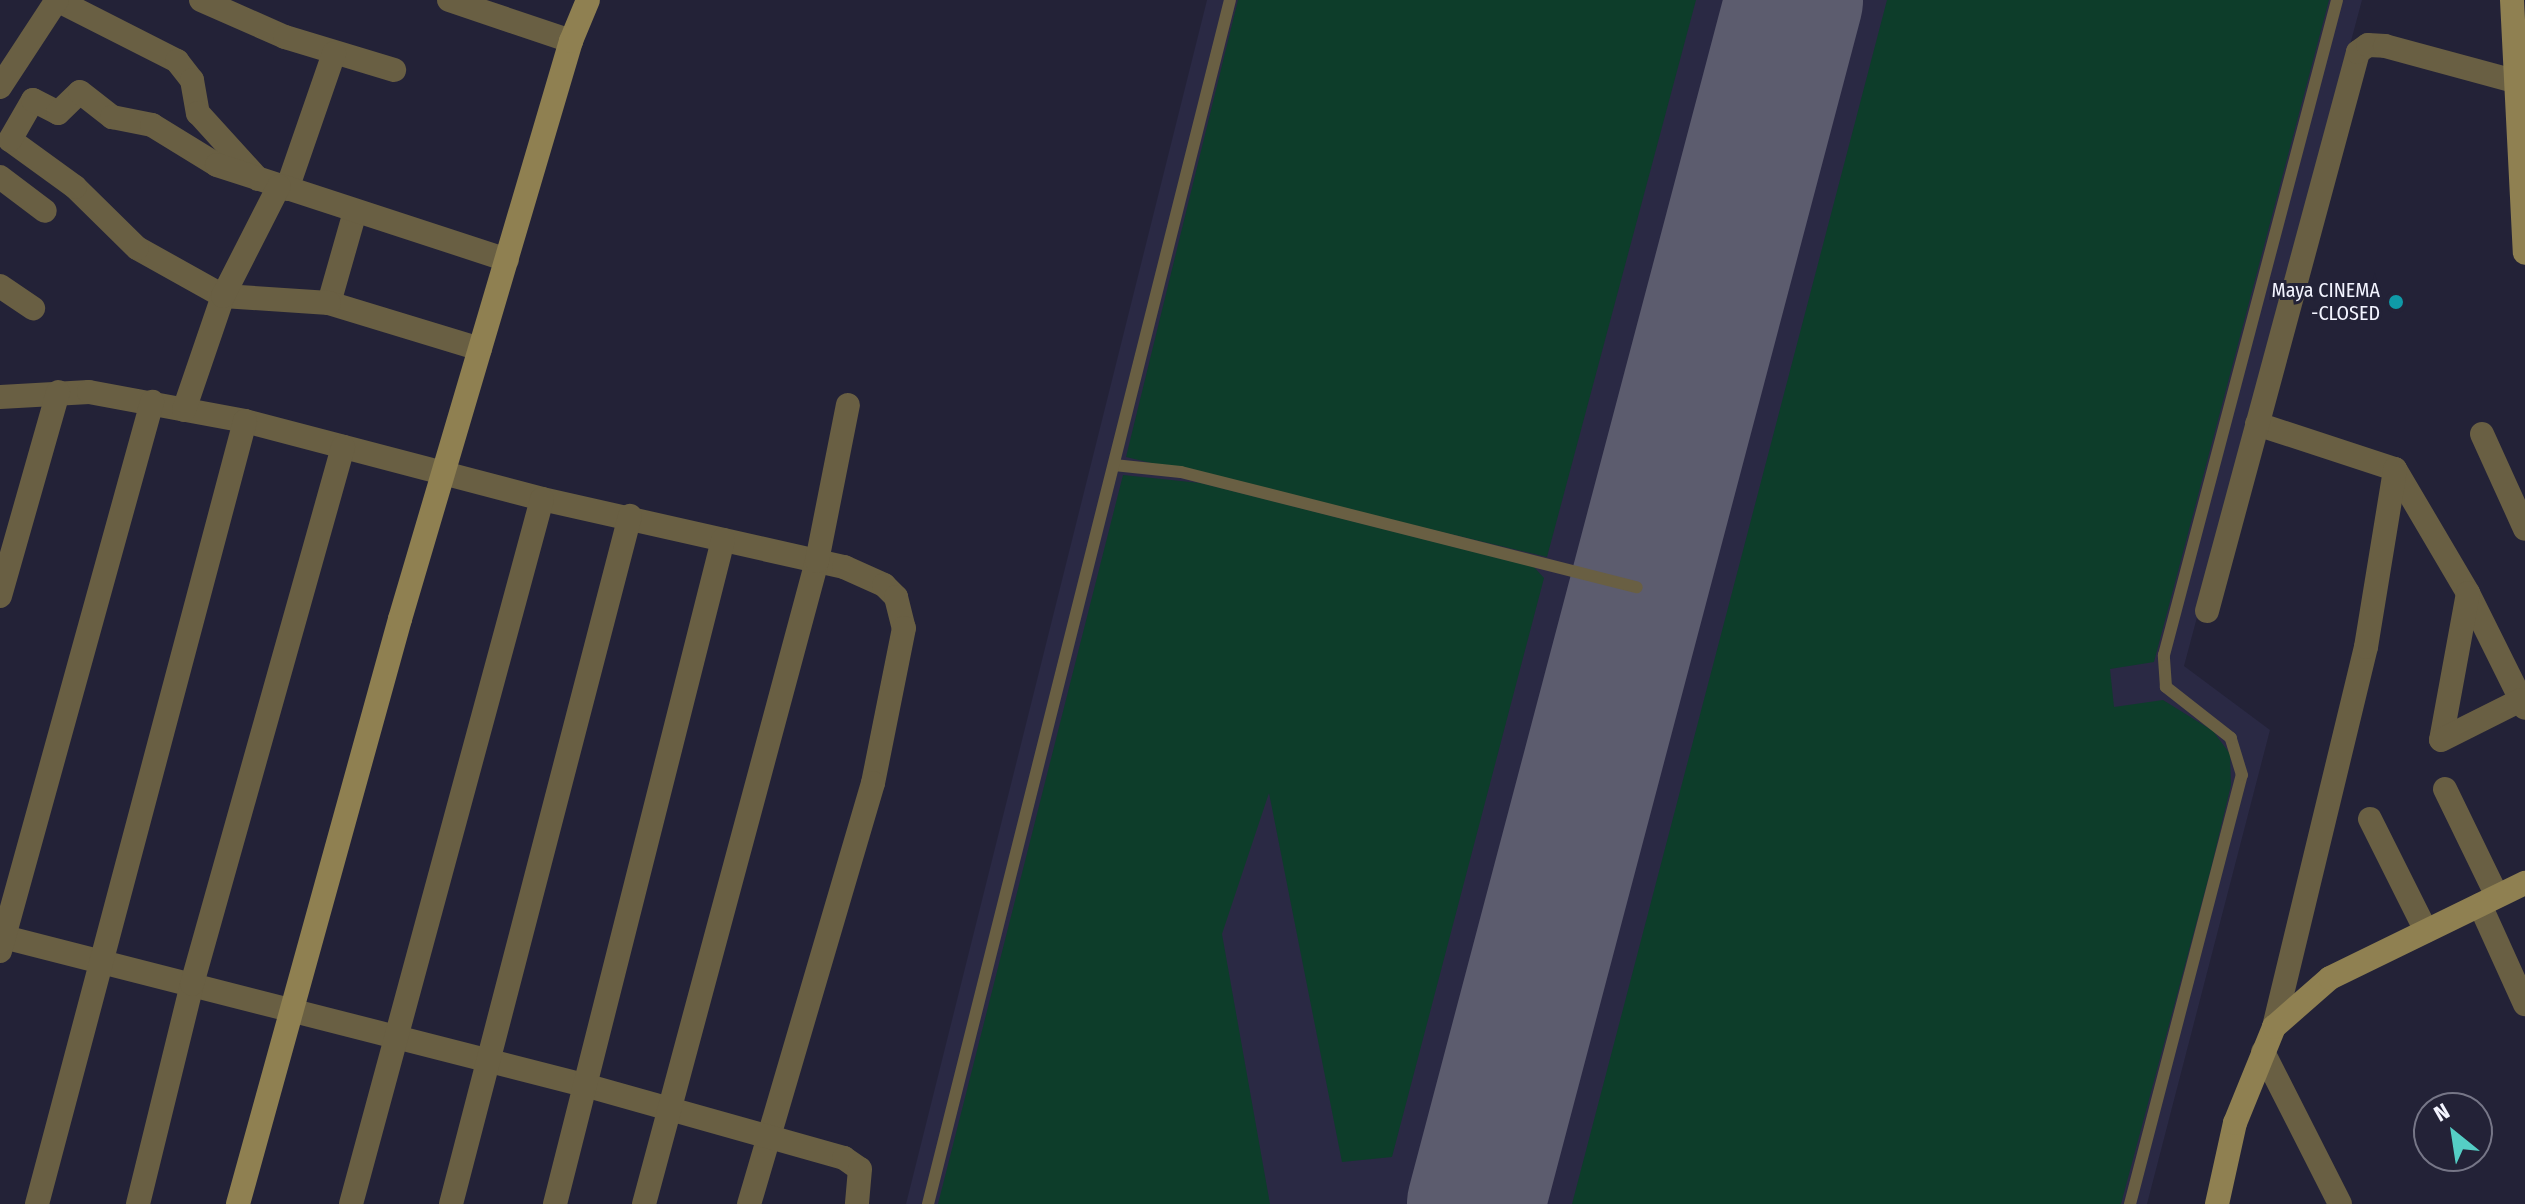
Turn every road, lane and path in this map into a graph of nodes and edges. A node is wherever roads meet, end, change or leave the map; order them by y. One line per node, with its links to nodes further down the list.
1 (57, 0): 12 (street); 15 (street)
2 (201, 0): 9 (street)
3 (449, 0): 8 (street)
4 (588, 0): 8 (street)
5 (1230, 0): 34 (lane)
6 (2337, 0): 75 (lane)
7 (2512, 0): 11 (street)
8 (571, 41): 19 (street)
9 (334, 53): 10 (street); 15 (street)
10 (394, 70)
11 (2519, 82): 18 (street); 31 (street)
12 (0, 87)
13 (5, 137): 15 (street); 21 (street)
14 (0, 177): 16 (street)
15 (275, 185): 17 (street); 21 (street)
16 (45, 211)
17 (355, 212): 19 (street); 22 (street)
18 (2525, 253)
19 (507, 260): 24 (street)
20 (0, 286): 23 (street)
21 (223, 296): 22 (street); 29 (street)
22 (329, 303): 24 (street)
23 (33, 308)
24 (480, 349): 36 (street)
25 (58, 392): 26 (street); 27 (street); 44 (street)
26 (0, 397)
27 (152, 402): 29 (street); 53 (street)
28 (848, 405): 41 (street)
29 (184, 410): 30 (street)
30 (245, 421): 33 (street); 54 (street)
31 (2257, 424): 35 (street); 45 (street)
32 (2482, 434): 39 (street)
33 (343, 447): 36 (street); 55 (street)
34 (1114, 465): 42 (lane); 74 (lane)
35 (2395, 469): 43 (street); 58 (street)
36 (445, 470): 37 (street); 57 (street)
37 (542, 499): 38 (street); 59 (street)
38 (630, 516): 40 (street); 61 (street)
39 (2525, 529)
40 (723, 540): 41 (street); 62 (street)
41 (817, 561): 63 (street); 64 (street)
42 (1637, 587)
43 (2468, 593): 46 (street); 47 (street)
44 (0, 596)
45 (2207, 611)
46 (2518, 673): 47 (street)
47 (2523, 704)
48 (2445, 789): 51 (street)
49 (2370, 819): 52 (street)
50 (2525, 883): 51 (street)
51 (2488, 901): 52 (street); 56 (street)
52 (2426, 931): 58 (street)
53 (1, 942): 54 (street)
54 (104, 962): 55 (street); 65 (street)
55 (192, 984): 57 (street); 66 (street)
56 (2525, 1004)
57 (291, 1009): 59 (street); 67 (street)
58 (2274, 1027): 60 (street)
59 (397, 1036): 61 (street); 68 (street)
60 (2263, 1052): 76 (street); 77 (street)
61 (491, 1060): 62 (street); 69 (street)
62 (588, 1086): 63 (street); 70 (street)
63 (670, 1109): 64 (street); 71 (street)
64 (767, 1139): 72 (street); 73 (street)
65 (37, 1204)
66 (138, 1204)
67 (238, 1204)
68 (351, 1204)
69 (451, 1204)
70 (555, 1204)
71 (644, 1204)
72 (749, 1204)
73 (857, 1204)
74 (928, 1204)
75 (2130, 1204)
76 (2217, 1204)
77 (2340, 1204)

